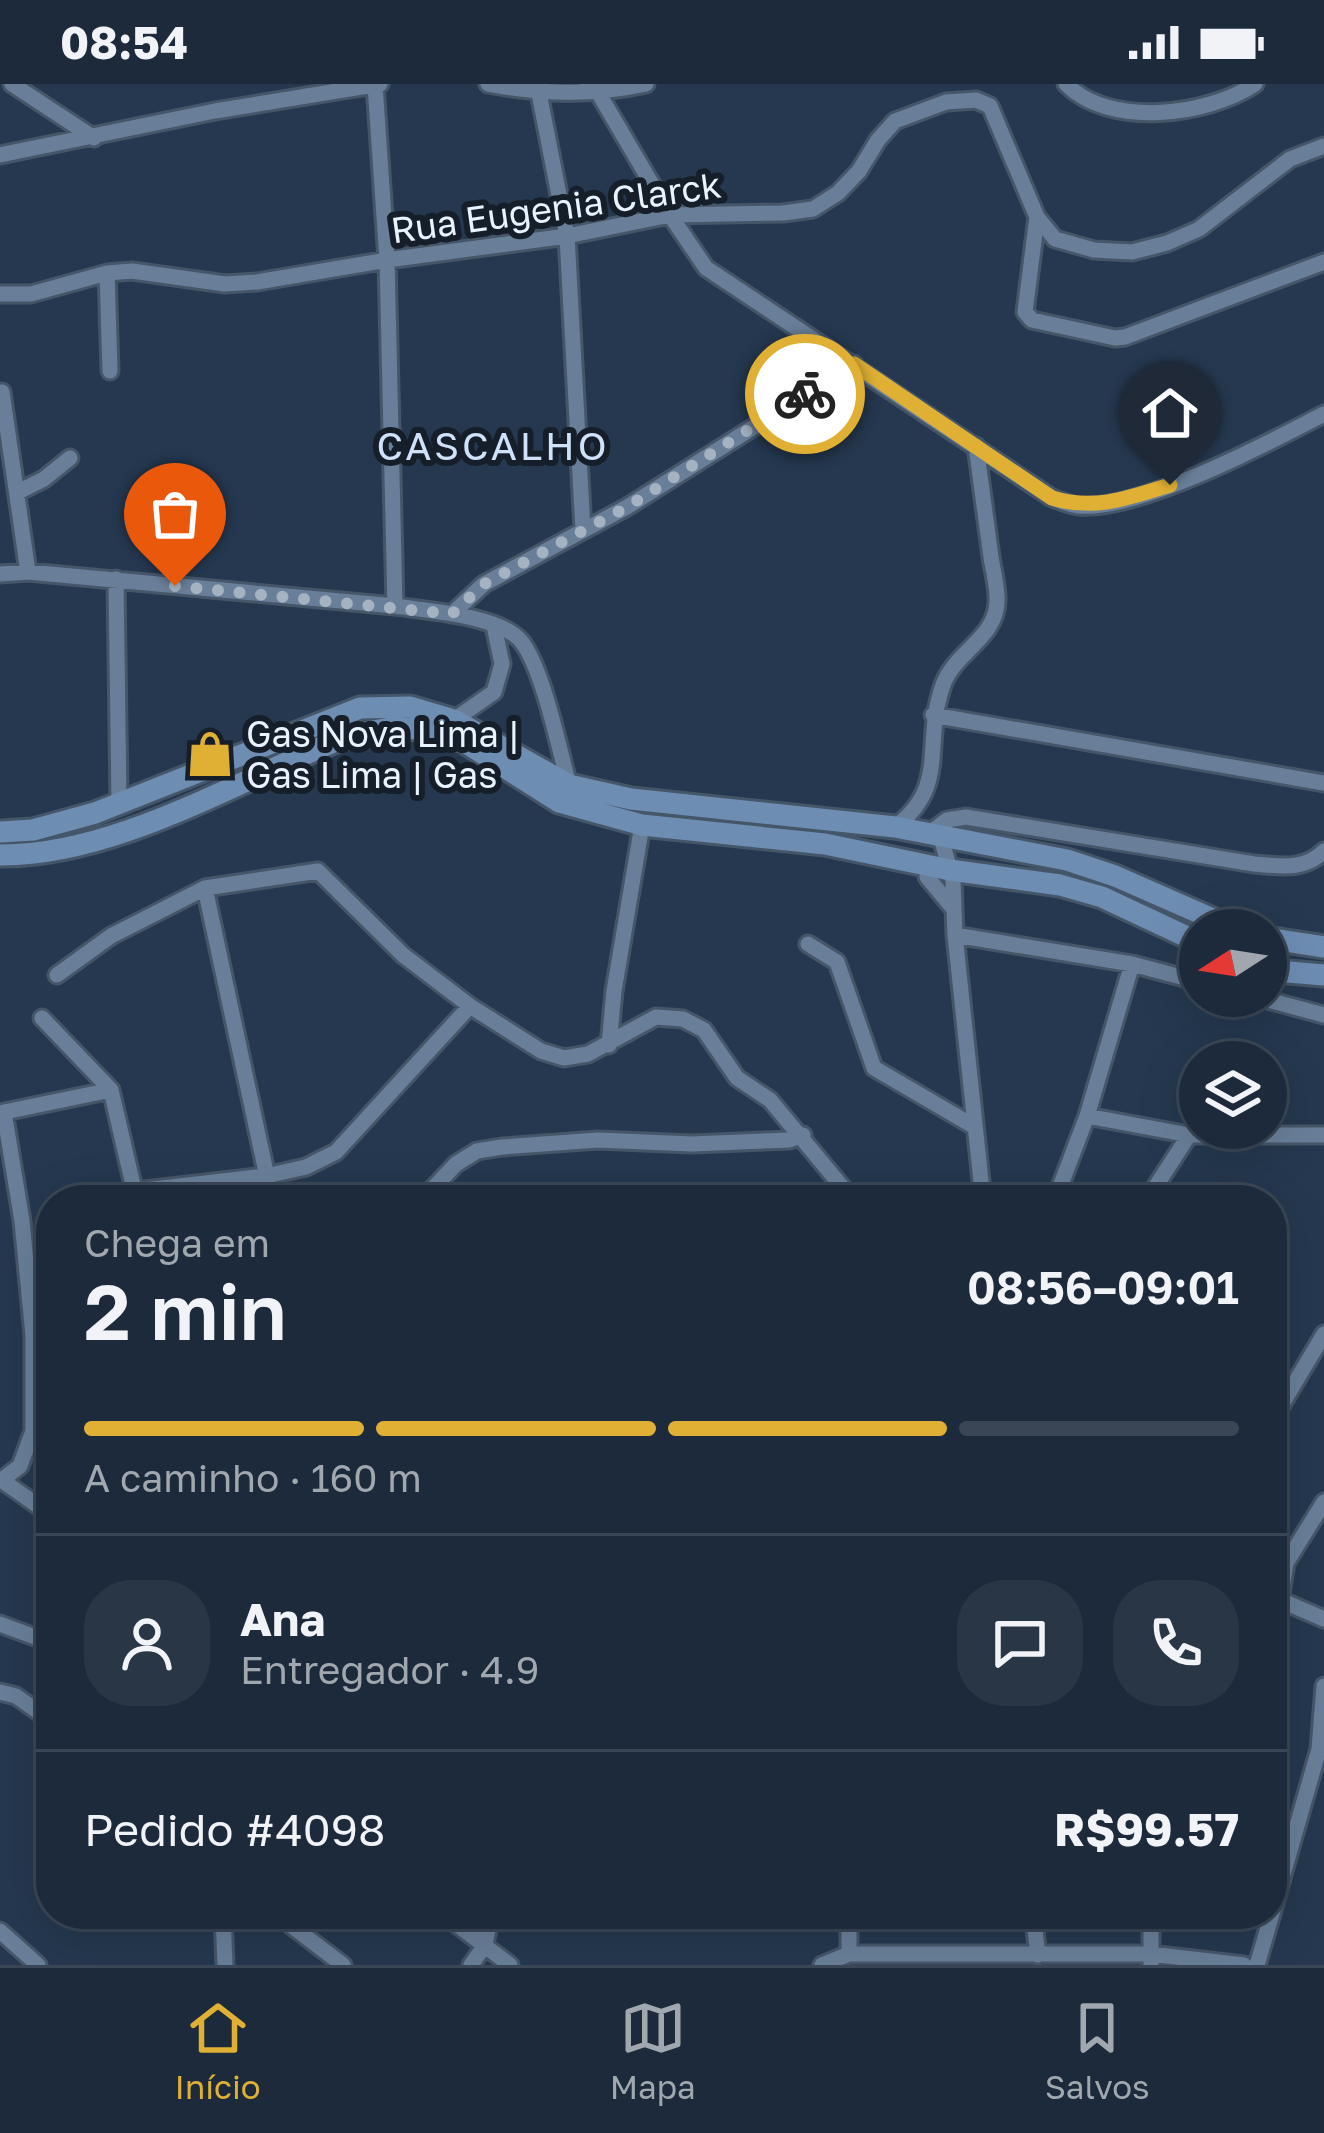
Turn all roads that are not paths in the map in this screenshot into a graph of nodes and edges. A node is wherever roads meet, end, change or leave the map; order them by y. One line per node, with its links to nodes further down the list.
1 (12, 84): 9 (street)
2 (379, 84): 9 (street); 15 (street)
3 (488, 84): 8 (street)
4 (646, 84): 7 (street)
5 (1066, 84): 6 (street)
6 (1255, 84)
7 (593, 89): 8 (street); 12 (street)
8 (539, 94): 14 (street)
9 (94, 138): 11 (street)
10 (1324, 146): 13 (street)
11 (0, 155)
12 (670, 215): 13 (street, Rua Eugenia Clarck); 14 (street, Rua Eugenia Clarck); 19 (street)
13 (1037, 218): 16 (street)
14 (567, 236): 15 (street, Rua Eugenia Clarck); 26 (street)
15 (387, 260): 17 (street, Rua Eugenia Clarck); 30 (street)
16 (1324, 262)
17 (107, 273): 18 (street, Rua Eugenia Clarck); 20 (street)
18 (0, 294)
19 (854, 364): 23 (street); 26 (street)
20 (110, 371)
21 (2, 392): 25 (street)
22 (1324, 413): 23 (street)
23 (976, 446): 33 (street)
24 (70, 458): 25 (street)
25 (18, 491): 27 (street)
26 (583, 530): 31 (street)
27 (28, 572): 28 (street); 29 (street)
28 (0, 574)
29 (116, 580): 30 (street); 37 (street)
30 (395, 606): 31 (street)
31 (452, 614): 32 (street)
32 (494, 626): 34 (street); 36 (street)
33 (933, 715): 35 (street); 40 (street)
34 (454, 720): 36 (main road); 37 (main road)
35 (1324, 783)
36 (569, 784): 38 (main road)
37 (119, 803): 41 (main road)
38 (851, 823): 40 (main road); 44 (street)
39 (642, 825): 44 (main road); 45 (main road); 65 (street)
40 (895, 827): 42 (main road)
41 (0, 832)
42 (933, 837): 43 (street); 46 (street); 50 (main road)
43 (1324, 851)
44 (864, 854): 46 (main road); 47 (street)
45 (0, 855)
46 (950, 870): 47 (street); 49 (street); 51 (main road)
47 (927, 877): 49 (street)
48 (205, 888): 58 (street); 62 (street); 75 (street)
49 (952, 907): 52 (street)
50 (1190, 909)
51 (1179, 933)
52 (955, 935): 56 (street); 69 (street)
53 (1287, 941): 55 (main road)
54 (808, 944): 69 (street)
55 (1324, 947)
56 (1132, 964): 60 (street); 68 (street)
57 (1287, 972): 59 (main road)
58 (57, 975)
59 (1324, 975)
60 (1179, 976)
61 (1287, 1005): 63 (street)
62 (470, 1006): 65 (street); 75 (street)
63 (1324, 1015)
64 (42, 1018): 66 (street)
65 (610, 1046): 73 (street)
66 (111, 1090): 67 (street); 76 (street)
67 (2, 1112): 86 (street)
68 (1087, 1116): 70 (street); 82 (street)
69 (976, 1127): 81 (street)
70 (1179, 1134)
71 (1287, 1135): 72 (street)
72 (1324, 1135)
73 (803, 1136): 79 (street); 80 (street)
74 (1180, 1149): 83 (street)
75 (266, 1176): 77 (street); 78 (street)
76 (134, 1185)
77 (204, 1185)
78 (268, 1185)
79 (436, 1185)
80 (842, 1185)
81 (982, 1185)
82 (1061, 1185)
83 (1157, 1185)
84 (1324, 1334): 85 (street)
85 (1287, 1396)
86 (1, 1479): 88 (street)
87 (1324, 1502): 89 (street)
88 (36, 1504)
89 (1287, 1550)
90 (1287, 1609): 91 (street)
91 (1324, 1618)
92 (0, 1624): 93 (street)
93 (36, 1637)
94 (1324, 1686): 97 (street)
95 (0, 1692): 96 (street)
96 (36, 1710)
97 (1287, 1861)
98 (224, 1929): 111 (street)
99 (296, 1929): 112 (street)
100 (463, 1929): 106 (street)
101 (488, 1929): 106 (street)
102 (849, 1929): 107 (street)
103 (1035, 1929): 108 (street)
104 (1268, 1929): 117 (street)
105 (0, 1931): 110 (street)
106 (485, 1945): 113 (street); 114 (street)
107 (849, 1954): 108 (street); 115 (street)
108 (1038, 1954): 109 (street)
109 (1150, 1959): 116 (street)
110 (38, 1965)
111 (225, 1965)
112 (343, 1965)
113 (471, 1965)
114 (510, 1965)
115 (822, 1965)
116 (1244, 1965)
117 (1257, 1965)

